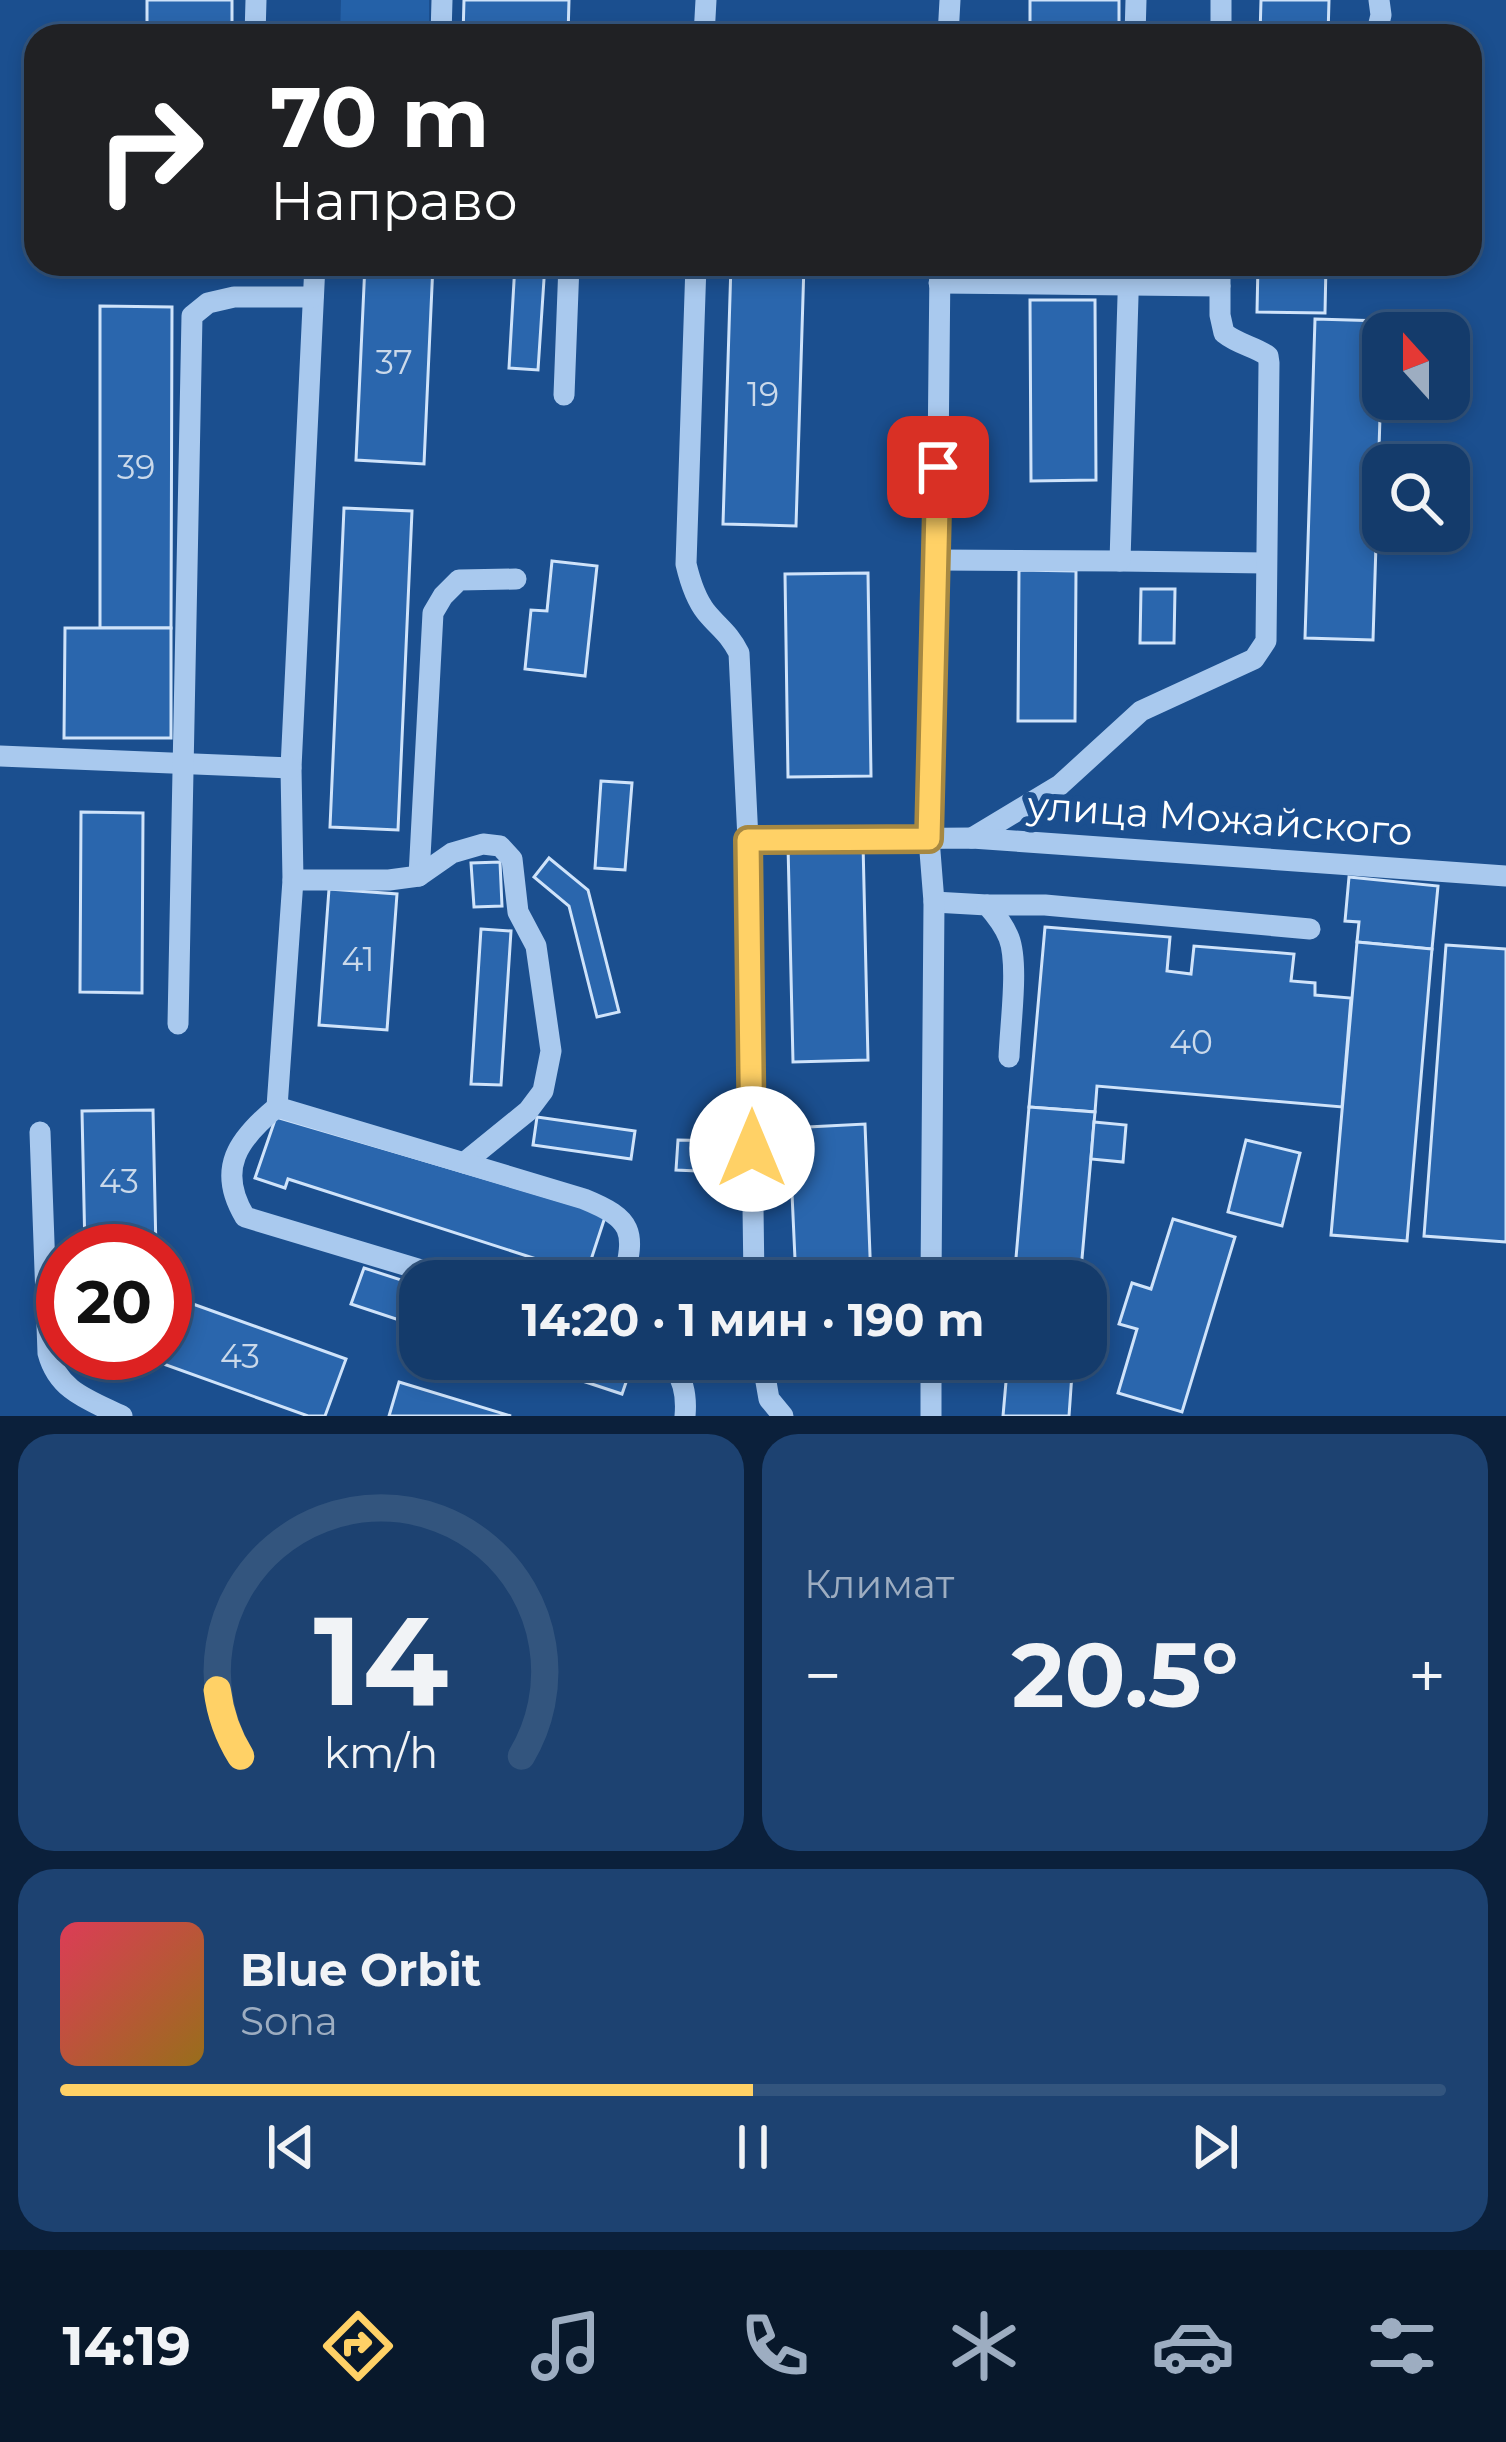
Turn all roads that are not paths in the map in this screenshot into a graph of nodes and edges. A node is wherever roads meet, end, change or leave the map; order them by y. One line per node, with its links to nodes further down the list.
1 (314, 276): 7 (lane)
2 (569, 276): 8 (lane)
3 (696, 276): 18 (lane)
4 (940, 276): 9 (lane)
5 (1129, 276): 10 (lane)
6 (1220, 276): 11 (lane)
7 (313, 297): 14 (lane); 15 (lane)
8 (564, 394)
9 (937, 560): 10 (lane); 17 (lane)
10 (1120, 561): 11 (lane)
11 (1266, 563): 16 (lane)
12 (516, 579): 19 (lane)
13 (0, 757): 14 (lane)
14 (184, 764): 15 (lane); 25 (lane)
15 (291, 768): 21 (lane)
16 (972, 838): 17 (lane, улица Можайского); 20 (lane, улица Можайского)
17 (929, 839): 18 (lane, улица Можайского); 22 (lane)
18 (748, 840): 31 (lane)
19 (419, 876): 21 (lane); 29 (lane)
20 (1506, 876)
21 (293, 880): 27 (lane)
22 (934, 902): 23 (lane); 32 (lane)
23 (986, 905): 24 (lane); 26 (lane)
24 (1310, 929)
25 (178, 1024)
26 (1009, 1057)
27 (278, 1107): 29 (lane); 33 (lane)
28 (40, 1132): 37 (lane)
29 (464, 1163): 30 (lane)
30 (628, 1260)
31 (754, 1260)
32 (931, 1260)
33 (399, 1263)
34 (679, 1380): 38 (lane)
35 (766, 1380): 39 (lane)
36 (931, 1380): 40 (lane)
37 (122, 1416)
38 (685, 1416)
39 (784, 1416)
40 (931, 1416)

